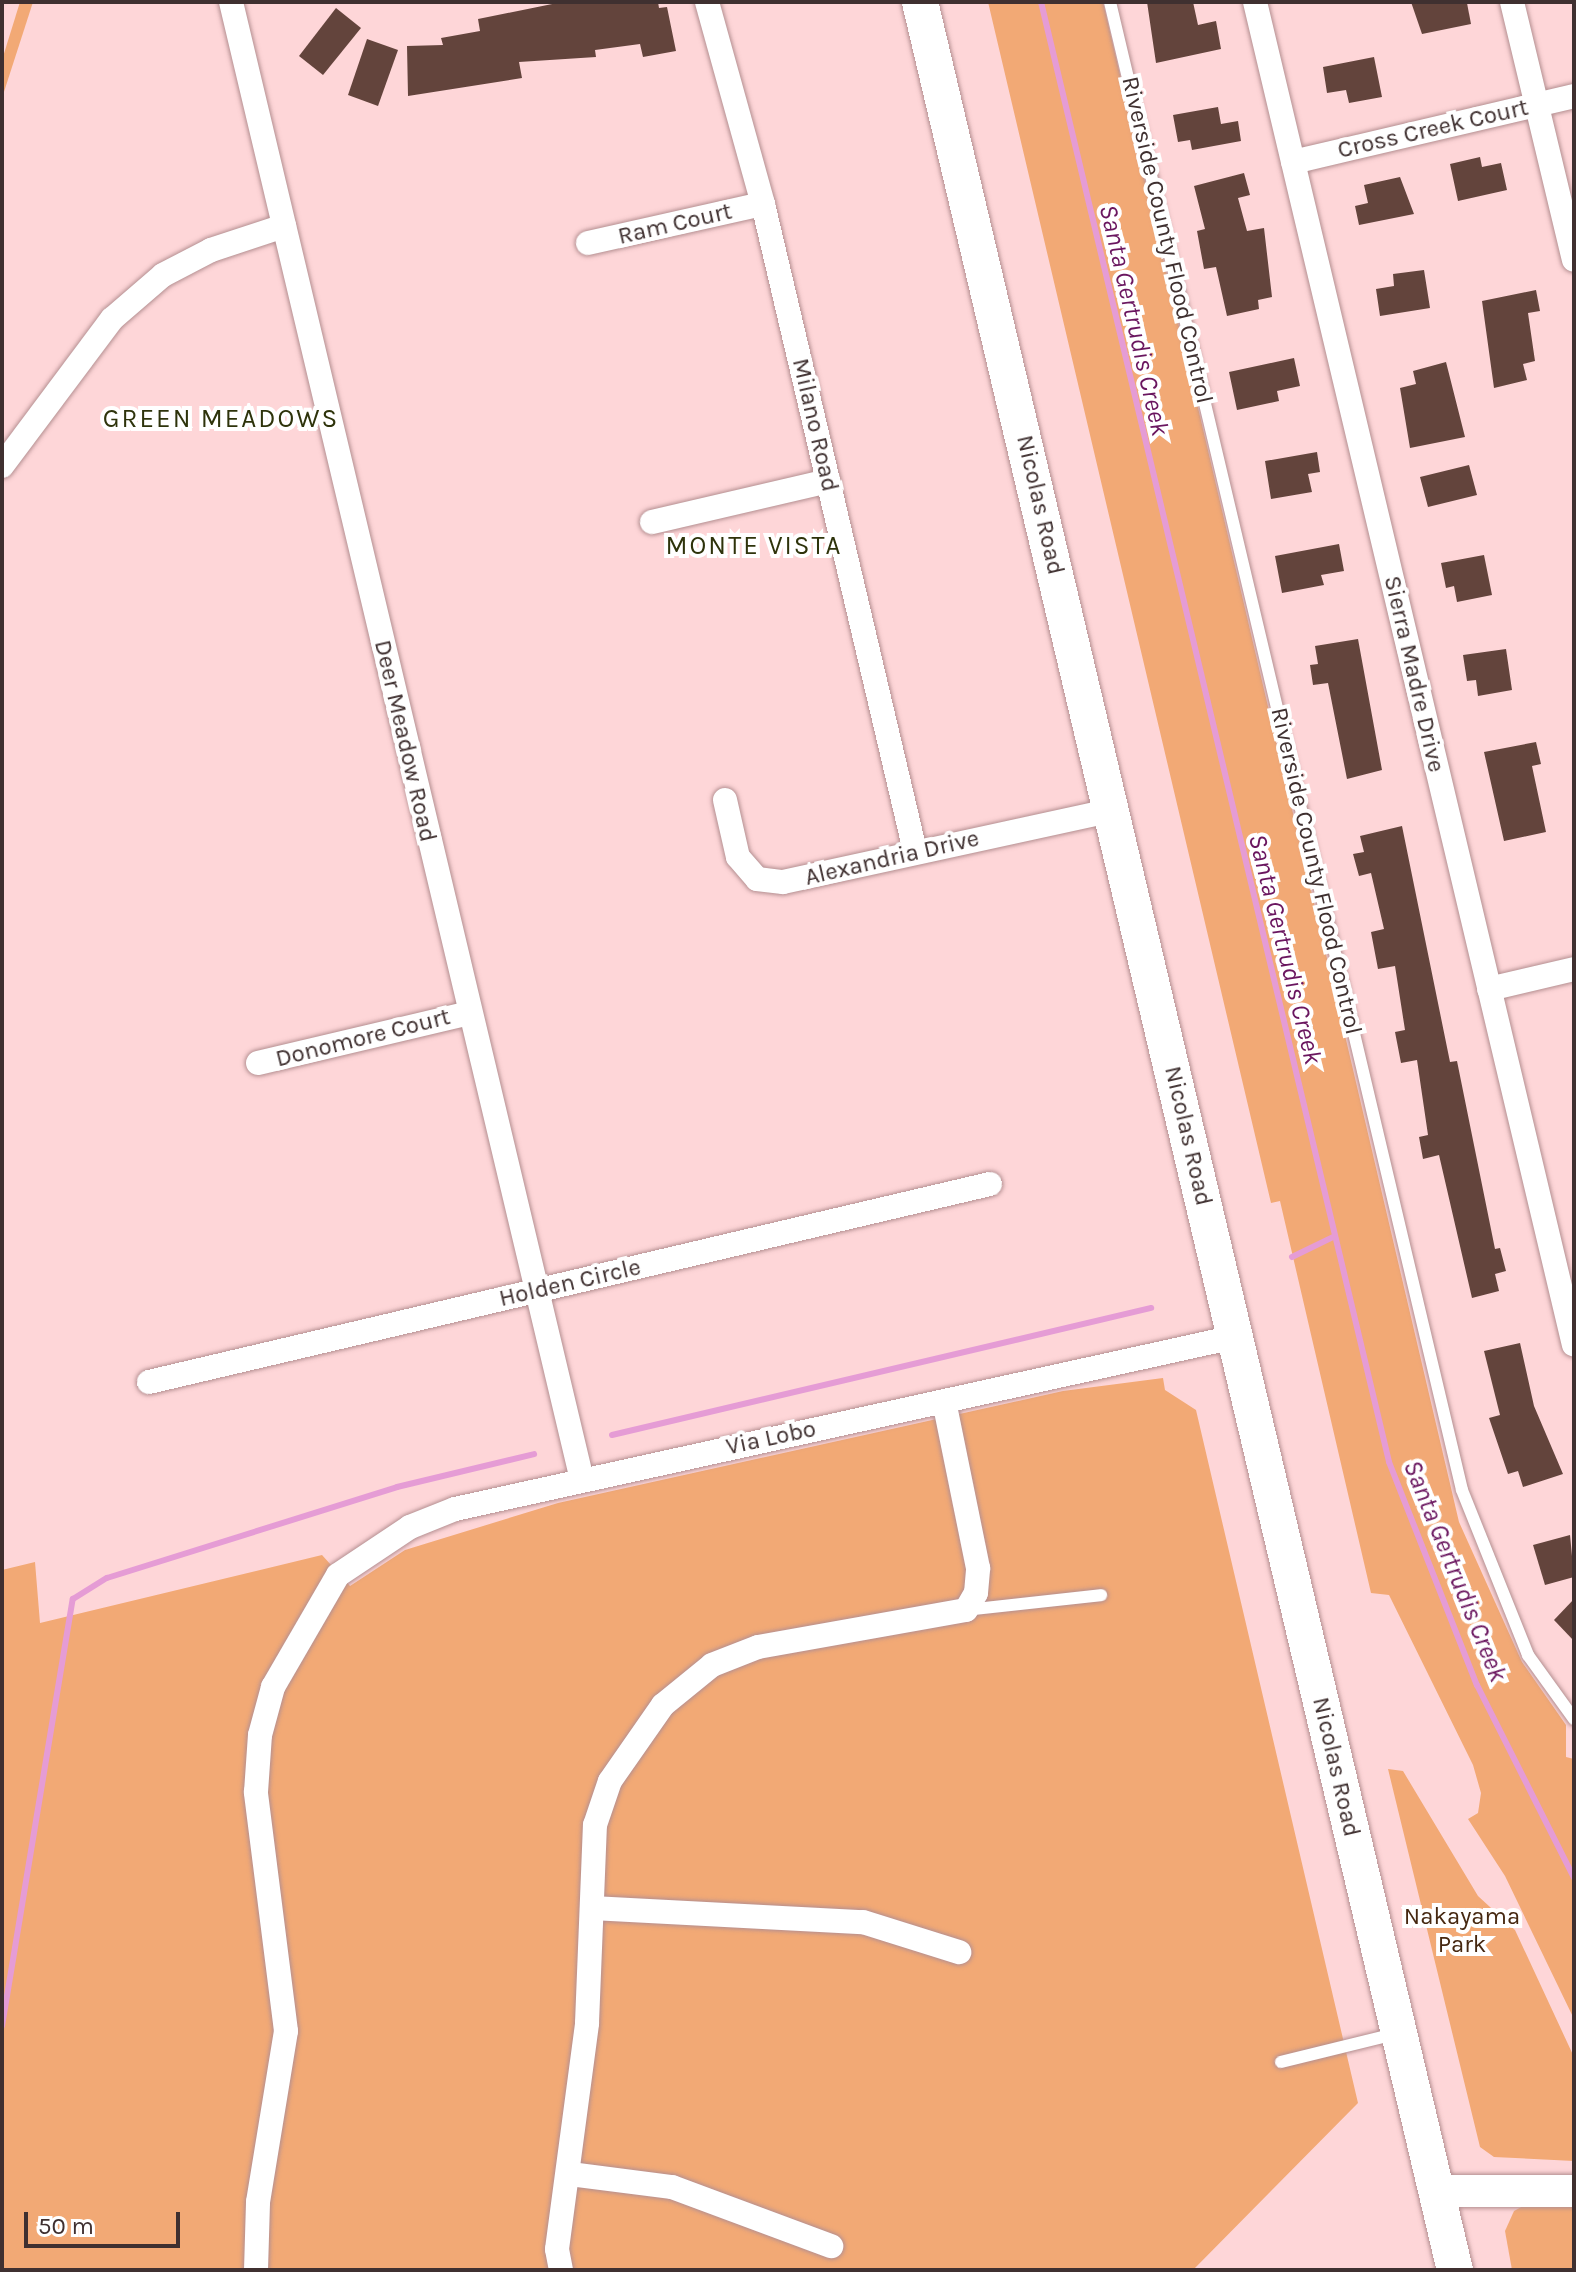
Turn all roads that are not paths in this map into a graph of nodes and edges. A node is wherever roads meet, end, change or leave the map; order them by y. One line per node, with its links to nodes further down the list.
1 (231, 2): 11 (street, Deer Meadow Road)
2 (707, 2): 10 (street, Milano Road)
3 (920, 2): 18 (main road, Nicolas Road)
4 (1110, 2): 33 (lane, Riverside County Flood Control)
5 (1255, 2): 9 (street, Sierra Madre Drive)
6 (1512, 2): 8 (street)
7 (1574, 96): 8 (street, Cross Creek Court)
8 (1536, 104): 9 (street, Cross Creek Court); 13 (street)
9 (1293, 162): 21 (street, Sierra Madre Drive)
10 (763, 204): 12 (street, Ram Court); 15 (street, Milano Road)
11 (284, 226): 14 (street); 22 (street, Deer Meadow Road)
12 (588, 243)
13 (1574, 260)
14 (2, 466)
15 (828, 481): 16 (street); 19 (street, Milano Road)
16 (652, 522)
17 (725, 800): 19 (street, Alexandria Drive)
18 (1112, 810): 19 (street, Alexandria Drive); 26 (main road, Nicolas Road)
19 (915, 851)
20 (1574, 969): 21 (street)
21 (1489, 989): 27 (street, Sierra Madre Drive)
22 (469, 1013): 23 (street, Donomore Court); 25 (street, Deer Meadow Road)
23 (258, 1063)
24 (990, 1184): 25 (street, Holden Circle)
25 (536, 1291): 28 (street, Holden Circle); 30 (street, Deer Meadow Road)
26 (1235, 1337): 29 (street, Via Lobo); 36 (main road, Nicolas Road)
27 (1574, 1345)
28 (149, 1382)
29 (944, 1401): 30 (street, Via Lobo); 32 (street)
30 (582, 1480): 42 (street, Via Lobo)
31 (1101, 1595): 32 (lane)
32 (966, 1610): 34 (street)
33 (1574, 1719)
34 (592, 1908): 35 (street); 38 (street)
35 (959, 1952)
36 (1398, 2033): 37 (lane); 39 (main road, Nicolas Road)
37 (1281, 2062)
38 (570, 2174): 41 (street); 43 (street)
39 (1435, 2191): 40 (street); 44 (main road, Nicolas Road)
40 (1574, 2191)
41 (831, 2246)
42 (256, 2270)
43 (561, 2270)
44 (1455, 2270)

